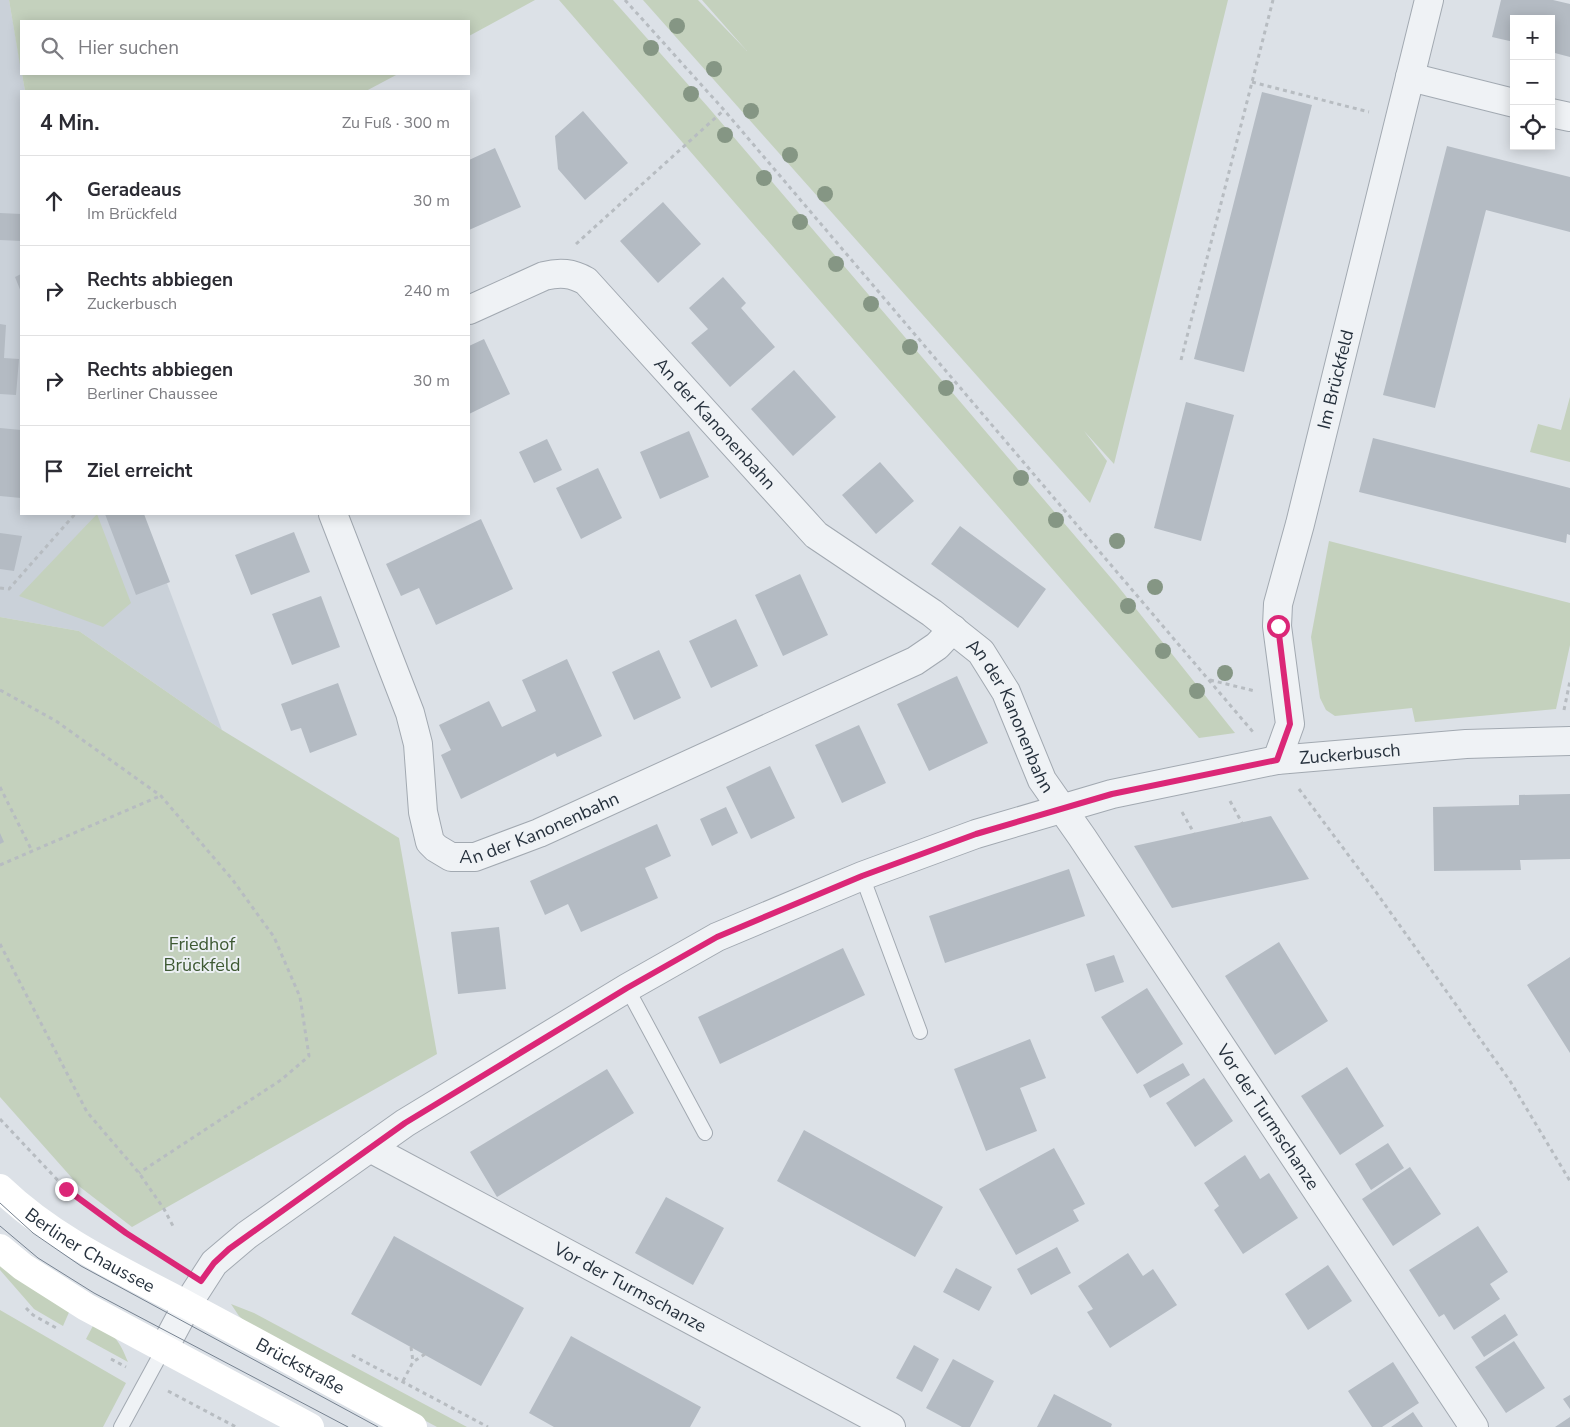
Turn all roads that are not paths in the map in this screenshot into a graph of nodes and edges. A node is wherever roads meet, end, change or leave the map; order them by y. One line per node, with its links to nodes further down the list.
1 (1429, 0): 2 (street, Im Brückfeld)
2 (1410, 77): 3 (street); 10 (street, Im Brückfeld)
3 (1510, 102)
4 (1555, 114): 5 (street)
5 (1570, 117)
6 (470, 310): 8 (street, An der Kanonenbahn)
7 (333, 515): 8 (street, An der Kanonenbahn)
8 (953, 629): 11 (street, An der Kanonenbahn)
9 (1566, 728): 10 (street, Zuckerbusch)
10 (1277, 760): 11 (street, Zuckerbusch)
11 (1061, 809): 12 (street, Zuckerbusch); 25 (street, Vor der Turmschanze)
12 (862, 876): 13 (street, Zuckerbusch); 14 (lane)
13 (627, 988): 15 (lane); 16 (street, Zuckerbusch)
14 (920, 1032)
15 (706, 1133)
16 (370, 1148): 19 (street, Zuckerbusch); 24 (street, Vor der Turmschanze)
17 (0, 1188): 19 (main road, Berliner Chaussee)
18 (0, 1248): 20 (main road)
19 (187, 1305): 20 (street, Zuckerbusch); 23 (main road, Brückstraße)
20 (164, 1348): 21 (lane); 22 (main road)
21 (121, 1427)
22 (310, 1427)
23 (413, 1427)
24 (891, 1427)
25 (1474, 1427)

